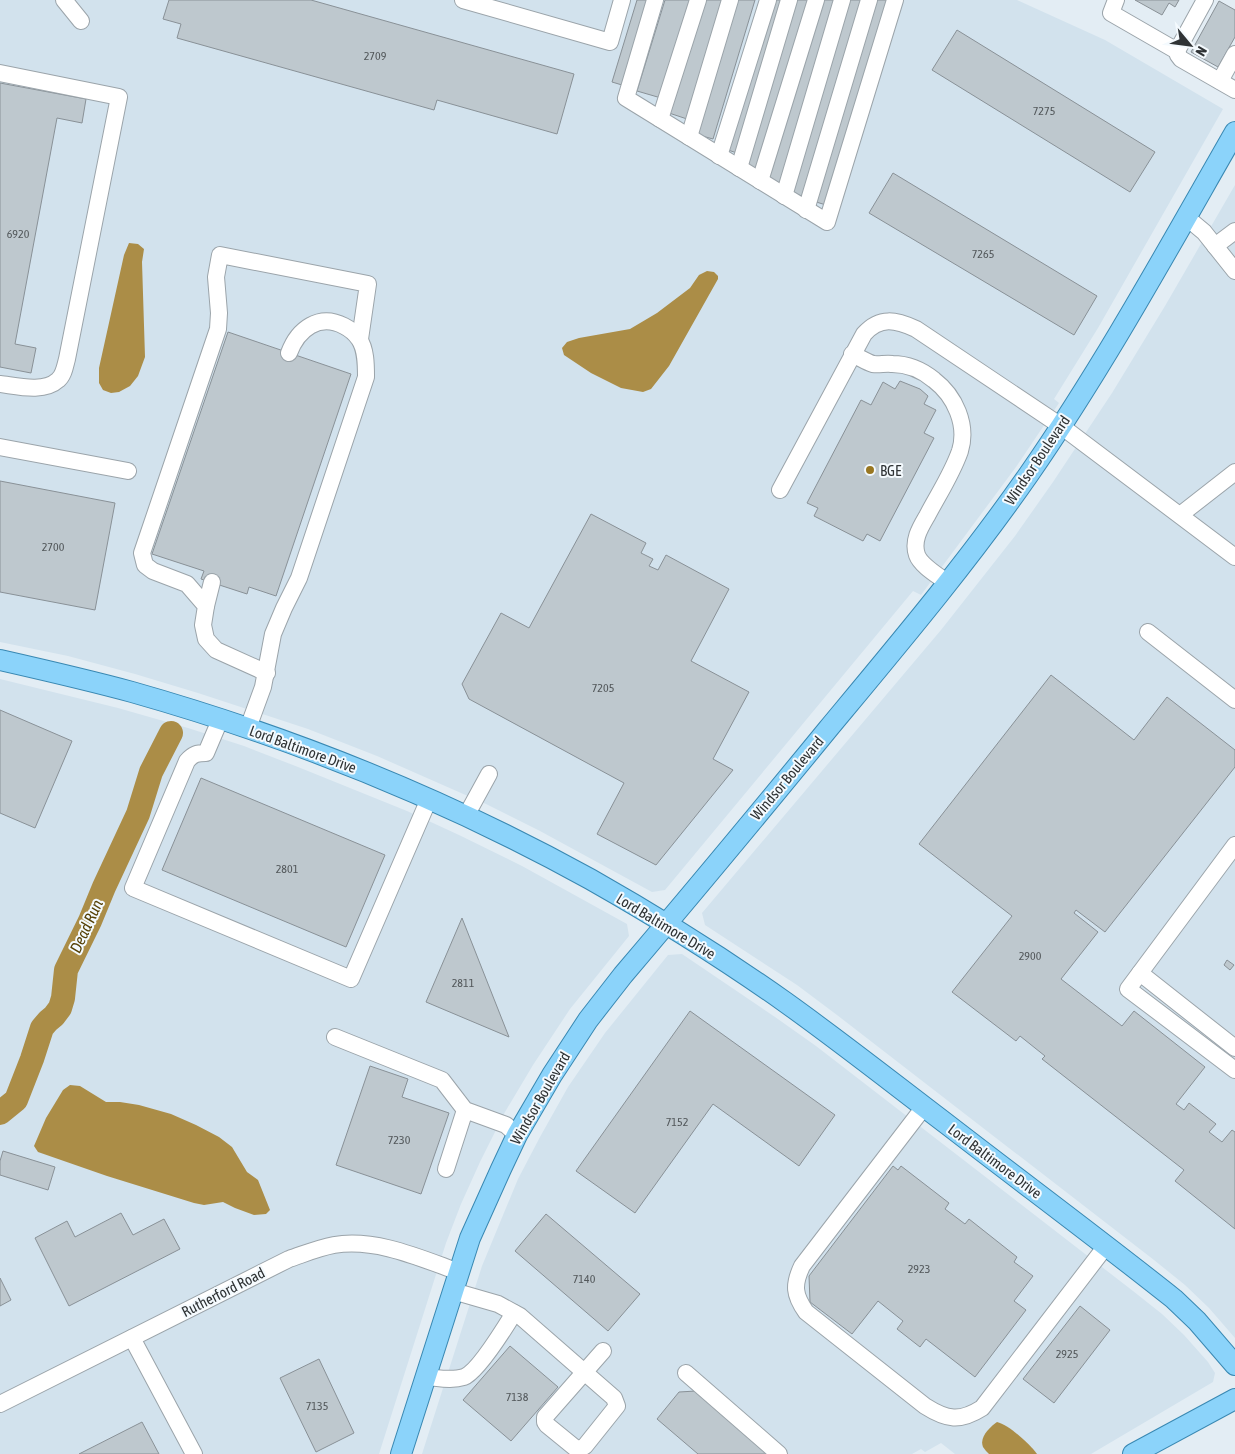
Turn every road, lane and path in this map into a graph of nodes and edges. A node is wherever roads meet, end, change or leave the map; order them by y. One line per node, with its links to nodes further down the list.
1 (64, 0): 15 (street)
2 (463, 0): 3 (street)
3 (622, 0)
4 (655, 0): 21 (street)
5 (698, 0): 21 (street)
6 (730, 0): 23 (street)
7 (768, 0): 24 (street)
8 (789, 0): 25 (street)
9 (816, 0): 26 (street)
10 (842, 0): 27 (street)
11 (869, 0): 28 (street)
12 (895, 0): 28 (street)
13 (1116, 0): 16 (street)
14 (1205, 0): 16 (street)
15 (81, 21)
16 (1177, 51): 19 (street)
17 (1235, 54): 19 (street)
18 (0, 73): 36 (street)
19 (1220, 81): 20 (street)
20 (1235, 90)
21 (660, 119): 23 (street)
22 (1235, 132): 29 (main road, Windsor Boulevard)
23 (688, 137): 24 (street)
24 (719, 156): 25 (street)
25 (739, 168): 26 (street)
26 (760, 181): 27 (street)
27 (784, 196): 28 (street)
28 (806, 210)
29 (1186, 217): 31 (street); 37 (main road, Windsor Boulevard)
30 (1235, 231): 31 (street)
31 (1216, 246): 32 (street)
32 (1235, 271)
33 (360, 340): 34 (street); 46 (street); 49 (street)
34 (289, 353)
35 (852, 354): 37 (street); 41 (street); 45 (street)
36 (0, 384)
37 (1062, 426): 42 (street); 45 (main road, Windsor Boulevard)
38 (0, 447): 39 (street)
39 (128, 471)
40 (1235, 472): 42 (street)
41 (780, 490)
42 (1180, 515): 43 (street)
43 (1235, 557)
44 (212, 582): 46 (street)
45 (948, 583): 57 (main road, Windsor Boulevard)
46 (206, 606): 49 (street)
47 (1148, 632): 50 (street)
48 (0, 660): 51 (main road, Lord Baltimore Drive)
49 (267, 673): 52 (street)
50 (1235, 700)
51 (220, 720): 52 (main road, Lord Baltimore Drive); 54 (street)
52 (248, 728): 54 (main road, Lord Baltimore Drive)
53 (489, 774): 55 (street)
54 (429, 799): 55 (main road, Lord Baltimore Drive)
55 (466, 816): 57 (main road, Lord Baltimore Drive)
56 (1235, 846): 58 (street)
57 (666, 925): 62 (main road, Lord Baltimore Drive); 64 (main road, Windsor Boulevard)
58 (1140, 973): 60 (street); 61 (street)
59 (335, 1037): 63 (street)
60 (1235, 1048)
61 (1235, 1070)
62 (924, 1107): 66 (main road, Lord Baltimore Drive); 66 (street)
63 (465, 1110): 64 (street); 65 (street)
64 (517, 1135): 67 (main road, Windsor Boulevard)
65 (446, 1169)
66 (1106, 1246): 72 (main road, Lord Baltimore Drive)
67 (459, 1272): 68 (main road, Windsor Boulevard); 70 (street, Rutherford Road)
68 (453, 1291): 69 (street); 75 (main road, Windsor Boulevard)
69 (514, 1313): 73 (street); 75 (street)
70 (132, 1338): 77 (street, Rutherford Road); 78 (street)
71 (603, 1351): 73 (street)
72 (1235, 1365)
73 (584, 1372): 73 (street)
74 (686, 1373): 80 (street)
75 (426, 1377): 79 (main road, Windsor Boulevard)
76 (1235, 1399): 81 (main road)
77 (0, 1404)
78 (194, 1454)
79 (401, 1454)
80 (779, 1454)
81 (1134, 1454)

